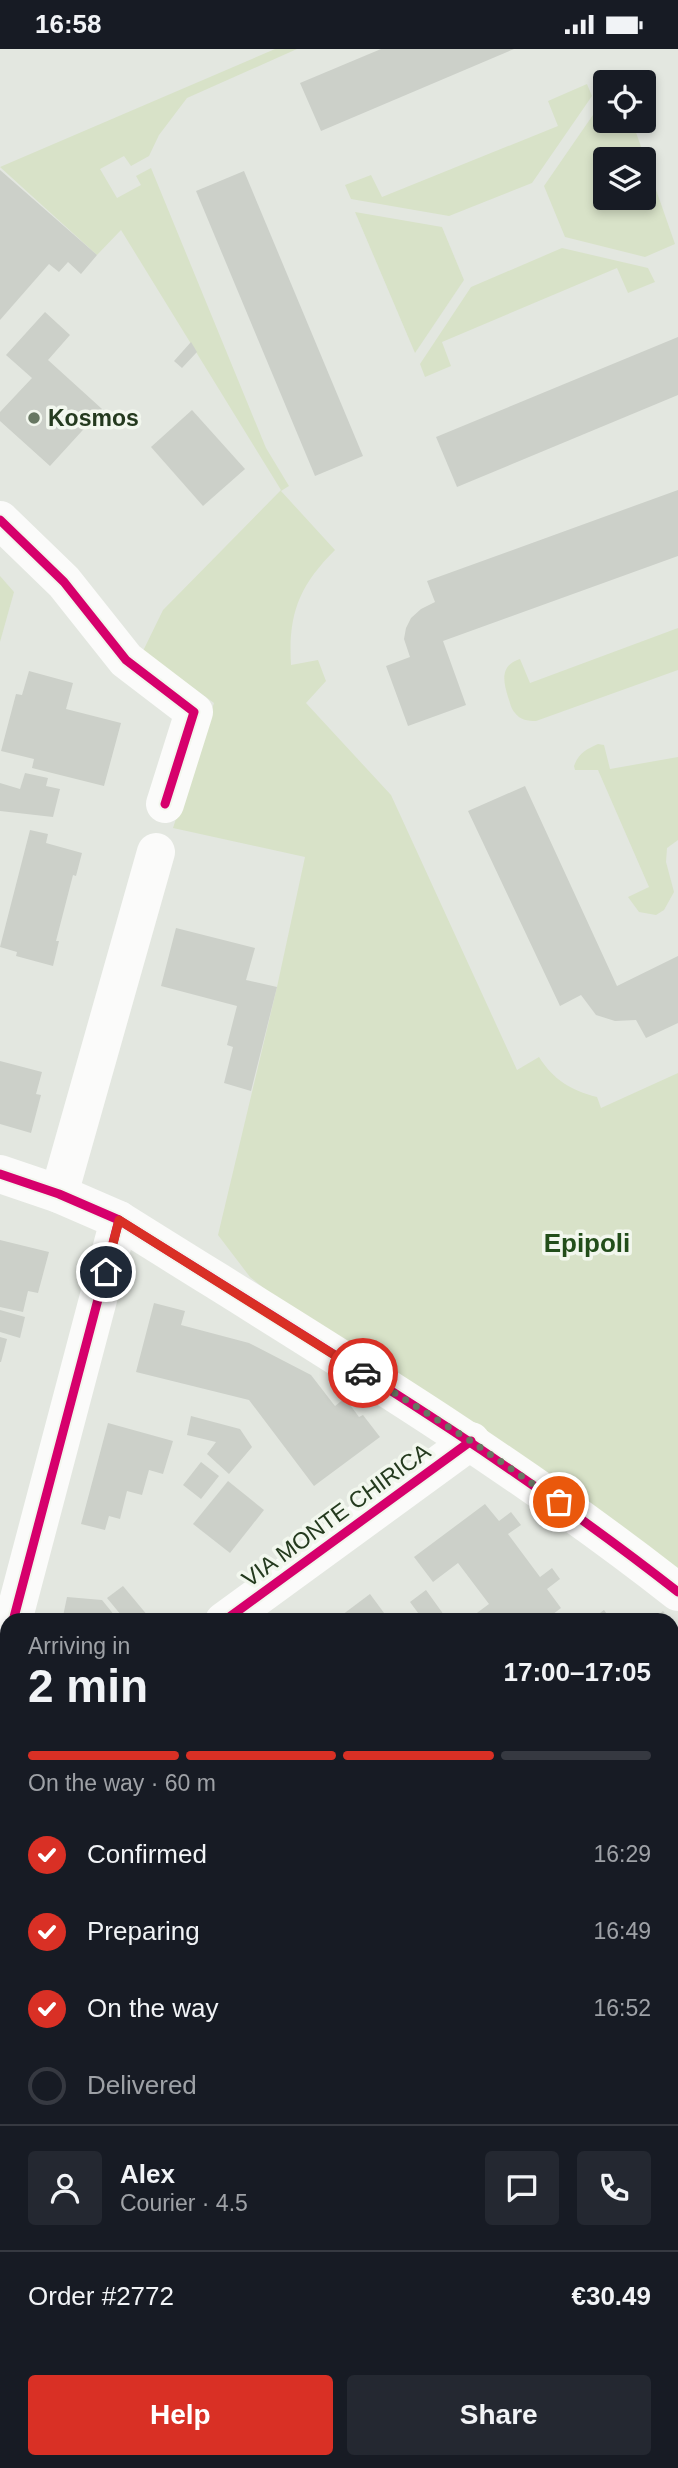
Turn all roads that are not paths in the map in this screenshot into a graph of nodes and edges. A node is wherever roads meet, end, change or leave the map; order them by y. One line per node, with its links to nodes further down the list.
1 (0, 520): 2 (street)
2 (165, 804)
3 (156, 852): 5 (street)
4 (0, 1174): 5 (street)
5 (59, 1193): 6 (street)
6 (119, 1220): 7 (street); 9 (street)
7 (471, 1441): 8 (street); 10 (street, VIA MONTE CHIRICA)
8 (678, 1592)
9 (15, 1613)
10 (235, 1613)

